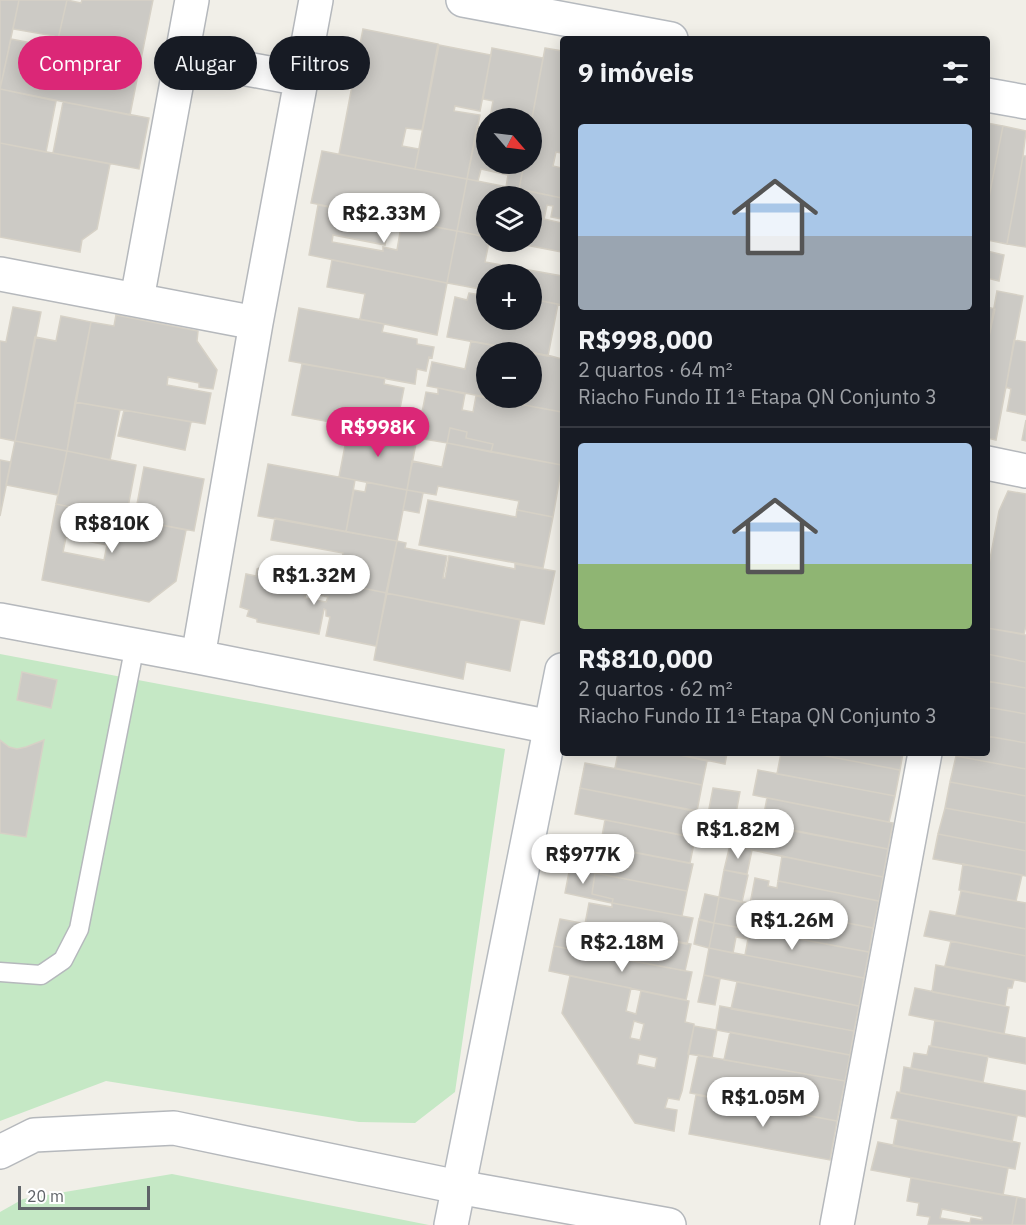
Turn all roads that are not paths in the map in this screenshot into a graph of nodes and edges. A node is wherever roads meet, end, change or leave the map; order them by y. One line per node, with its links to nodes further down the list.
1 (192, 0): 4 (street)
2 (316, 0): 5 (street)
3 (463, 0): 6 (street)
4 (186, 36)
5 (309, 36)
6 (655, 36)
7 (176, 90): 12 (street)
8 (299, 90): 13 (street)
9 (990, 96): 10 (street)
10 (1026, 102)
11 (0, 274): 12 (street)
12 (137, 299): 13 (street)
13 (256, 323): 18 (street)
14 (990, 465): 15 (street)
15 (1026, 471)
16 (0, 620): 17 (street)
17 (135, 645): 18 (street); 22 (lane)
18 (198, 657): 20 (street)
19 (560, 680): 20 (street)
20 (551, 727): 24 (street)
21 (924, 756): 27 (street)
22 (0, 972)
23 (0, 1152): 24 (street)
24 (458, 1186): 25 (street); 26 (street)
25 (451, 1225)
26 (669, 1225)
27 (837, 1225)

